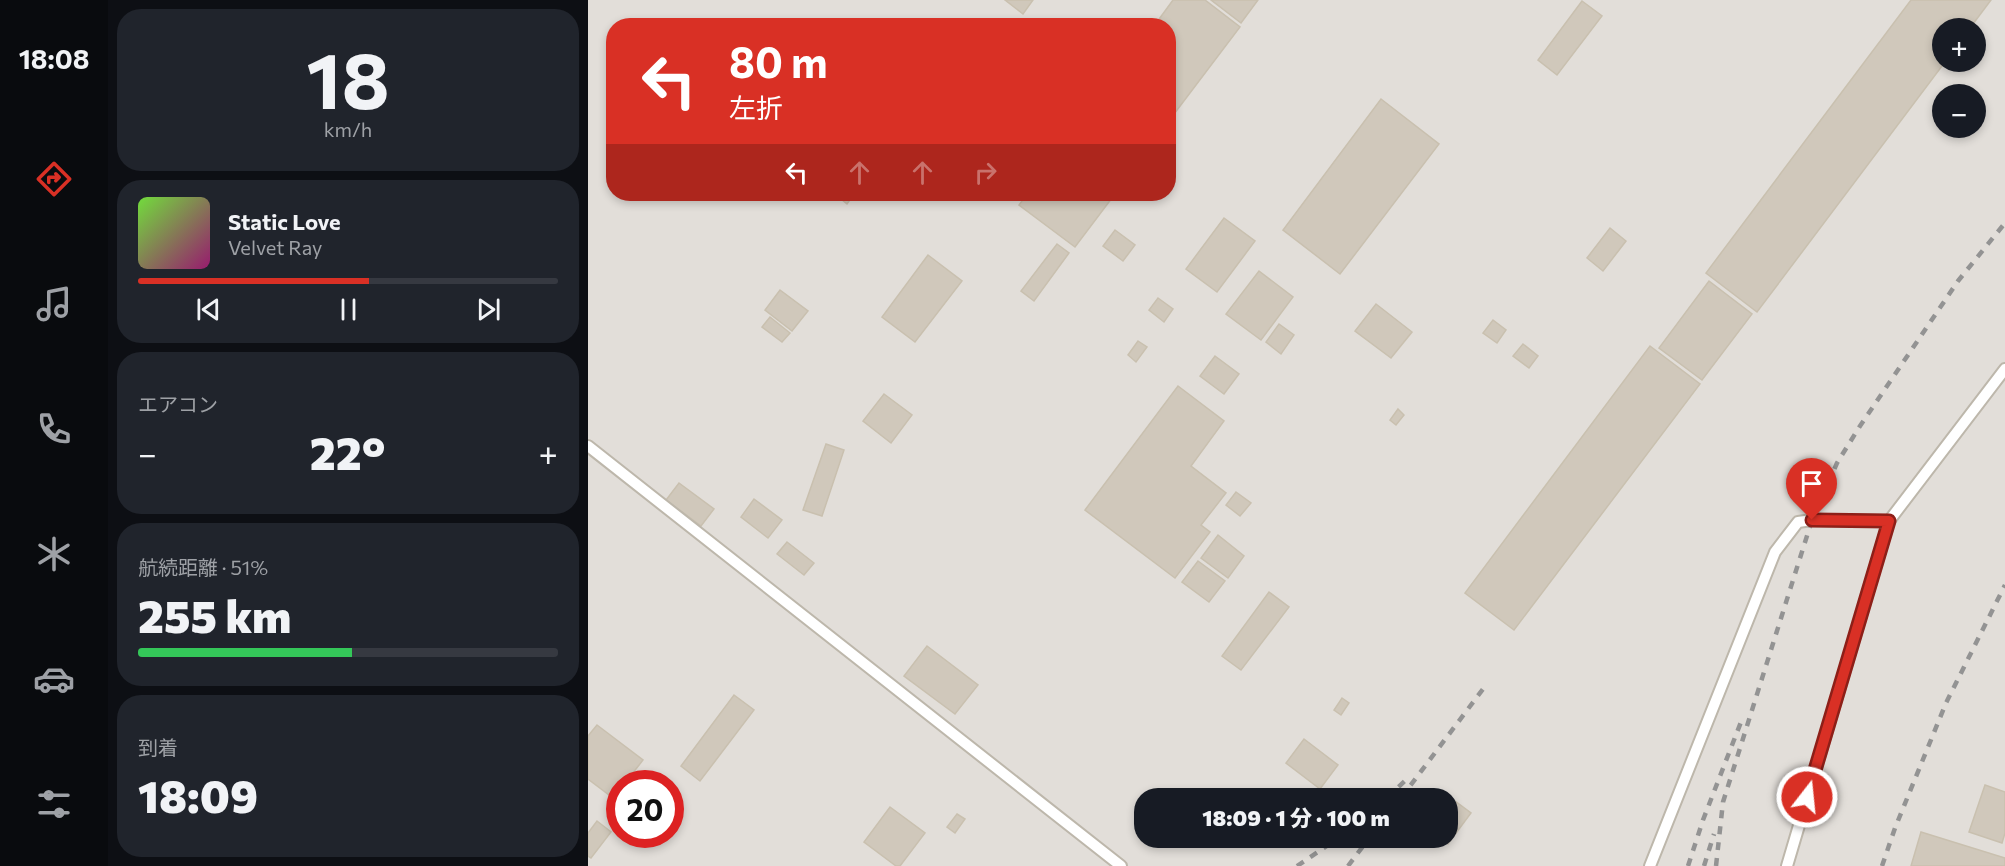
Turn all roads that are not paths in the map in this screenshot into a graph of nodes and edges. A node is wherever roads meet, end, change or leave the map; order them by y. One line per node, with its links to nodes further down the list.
1 (2005, 369): 3 (lane)
2 (588, 446): 4 (lane)
3 (1889, 521): 5 (lane); 6 (lane)
4 (1120, 866)
5 (1650, 866)
6 (1787, 866)

